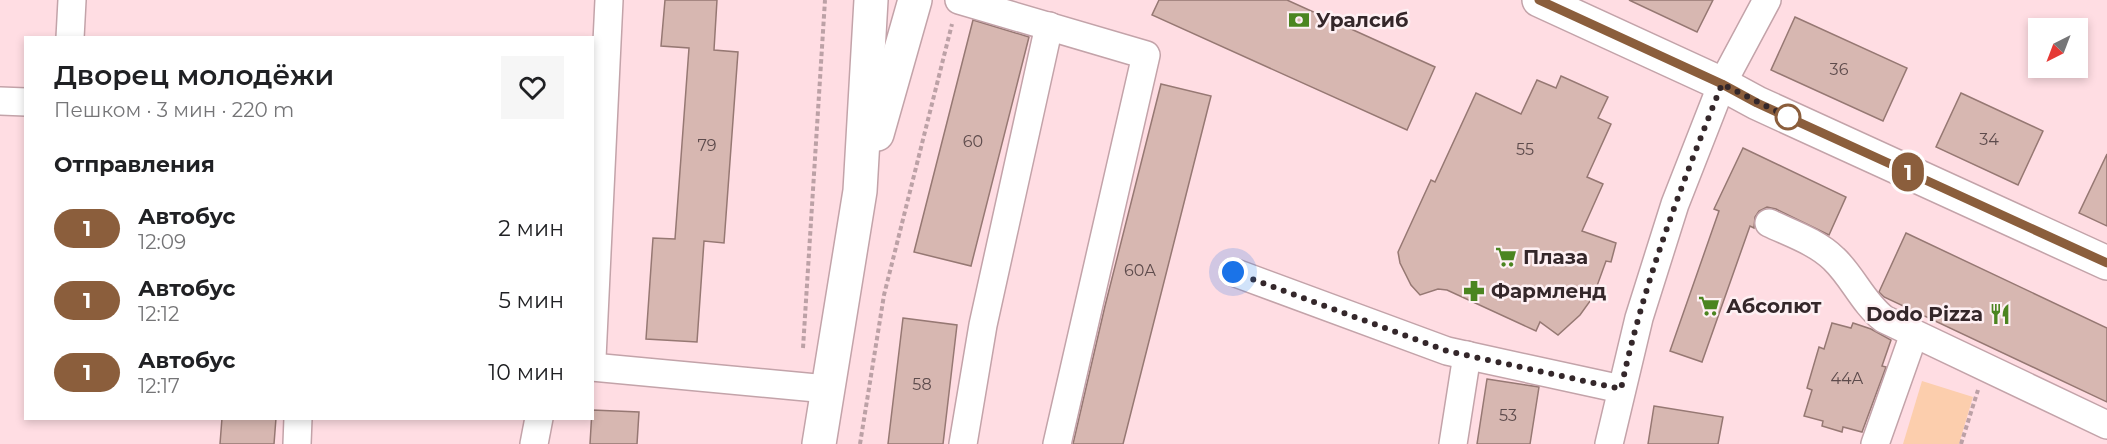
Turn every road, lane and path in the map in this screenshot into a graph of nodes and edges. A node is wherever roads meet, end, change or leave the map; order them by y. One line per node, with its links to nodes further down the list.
1 (72, 0): 10 (street)
2 (609, 0): 18 (street)
3 (825, 0): 23 (path)
4 (871, 0): 14 (main road)
5 (915, 0): 14 (main road)
6 (1539, 0): 11 (main road)
7 (1767, 0): 11 (street)
8 (956, 11): 9 (street); 31 (path)
9 (1049, 26): 32 (street); 33 (street)
10 (70, 36)
11 (1722, 84): 16 (main road); 24 (street)
12 (0, 101): 13 (street)
13 (24, 102)
14 (860, 191): 23 (main road)
15 (1769, 223): 19 (street)
16 (2107, 263)
17 (1233, 272): 20 (street)
18 (594, 316)
19 (1914, 334): 22 (street); 36 (street)
20 (1467, 355): 24 (street); 34 (street)
21 (594, 367): 23 (street)
22 (1985, 367): 27 (street); 37 (path)
23 (814, 388): 30 (main road)
24 (1621, 389): 35 (street)
25 (298, 420): 28 (street)
26 (539, 420): 29 (street)
27 (2107, 425)
28 (297, 444)
29 (534, 444)
30 (819, 444)
31 (860, 444)
32 (963, 444)
33 (1057, 444)
34 (1453, 444)
35 (1610, 444)
36 (1875, 444)
37 (1962, 444)

